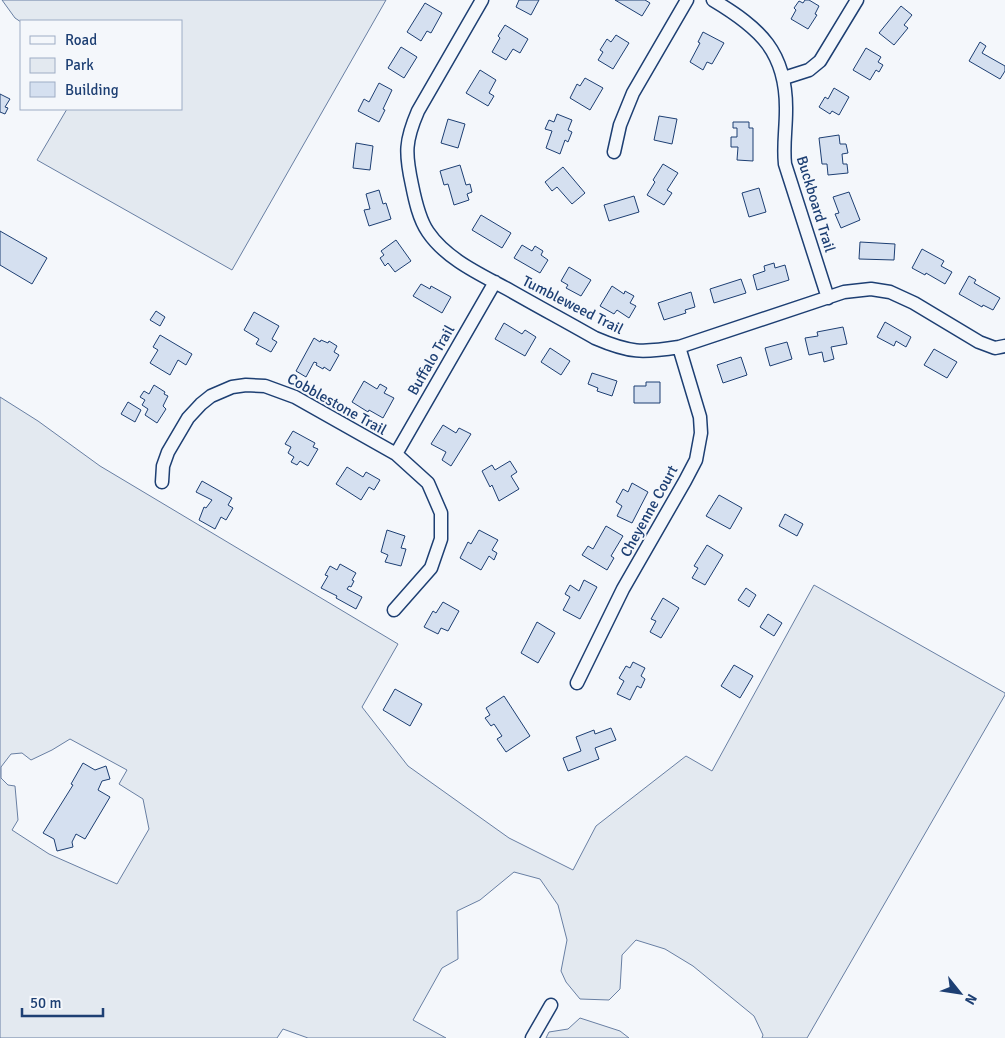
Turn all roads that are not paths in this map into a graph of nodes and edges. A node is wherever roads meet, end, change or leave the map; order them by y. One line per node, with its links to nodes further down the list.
1 (687, 0): 6 (street)
2 (712, 0): 5 (street, Buckboard Trail)
3 (858, 0): 5 (street)
4 (480, 1): 7 (street, Tumbleweed Trail)
5 (784, 78): 8 (street, Buckboard Trail)
6 (614, 152)
7 (495, 282): 9 (street, Tumbleweed Trail); 11 (street, Buffalo Trail)
8 (828, 298): 9 (street, Tumbleweed Trail); 10 (street, Tumbleweed Trail)
9 (679, 346): 14 (street, Cheyenne Court)
10 (1004, 346)
11 (396, 454): 12 (street, Cobblestone Trail); 13 (street, Cobblestone Trail)
12 (162, 482)
13 (394, 610)
14 (578, 683)
15 (551, 1005): 16 (street)
16 (532, 1038)

